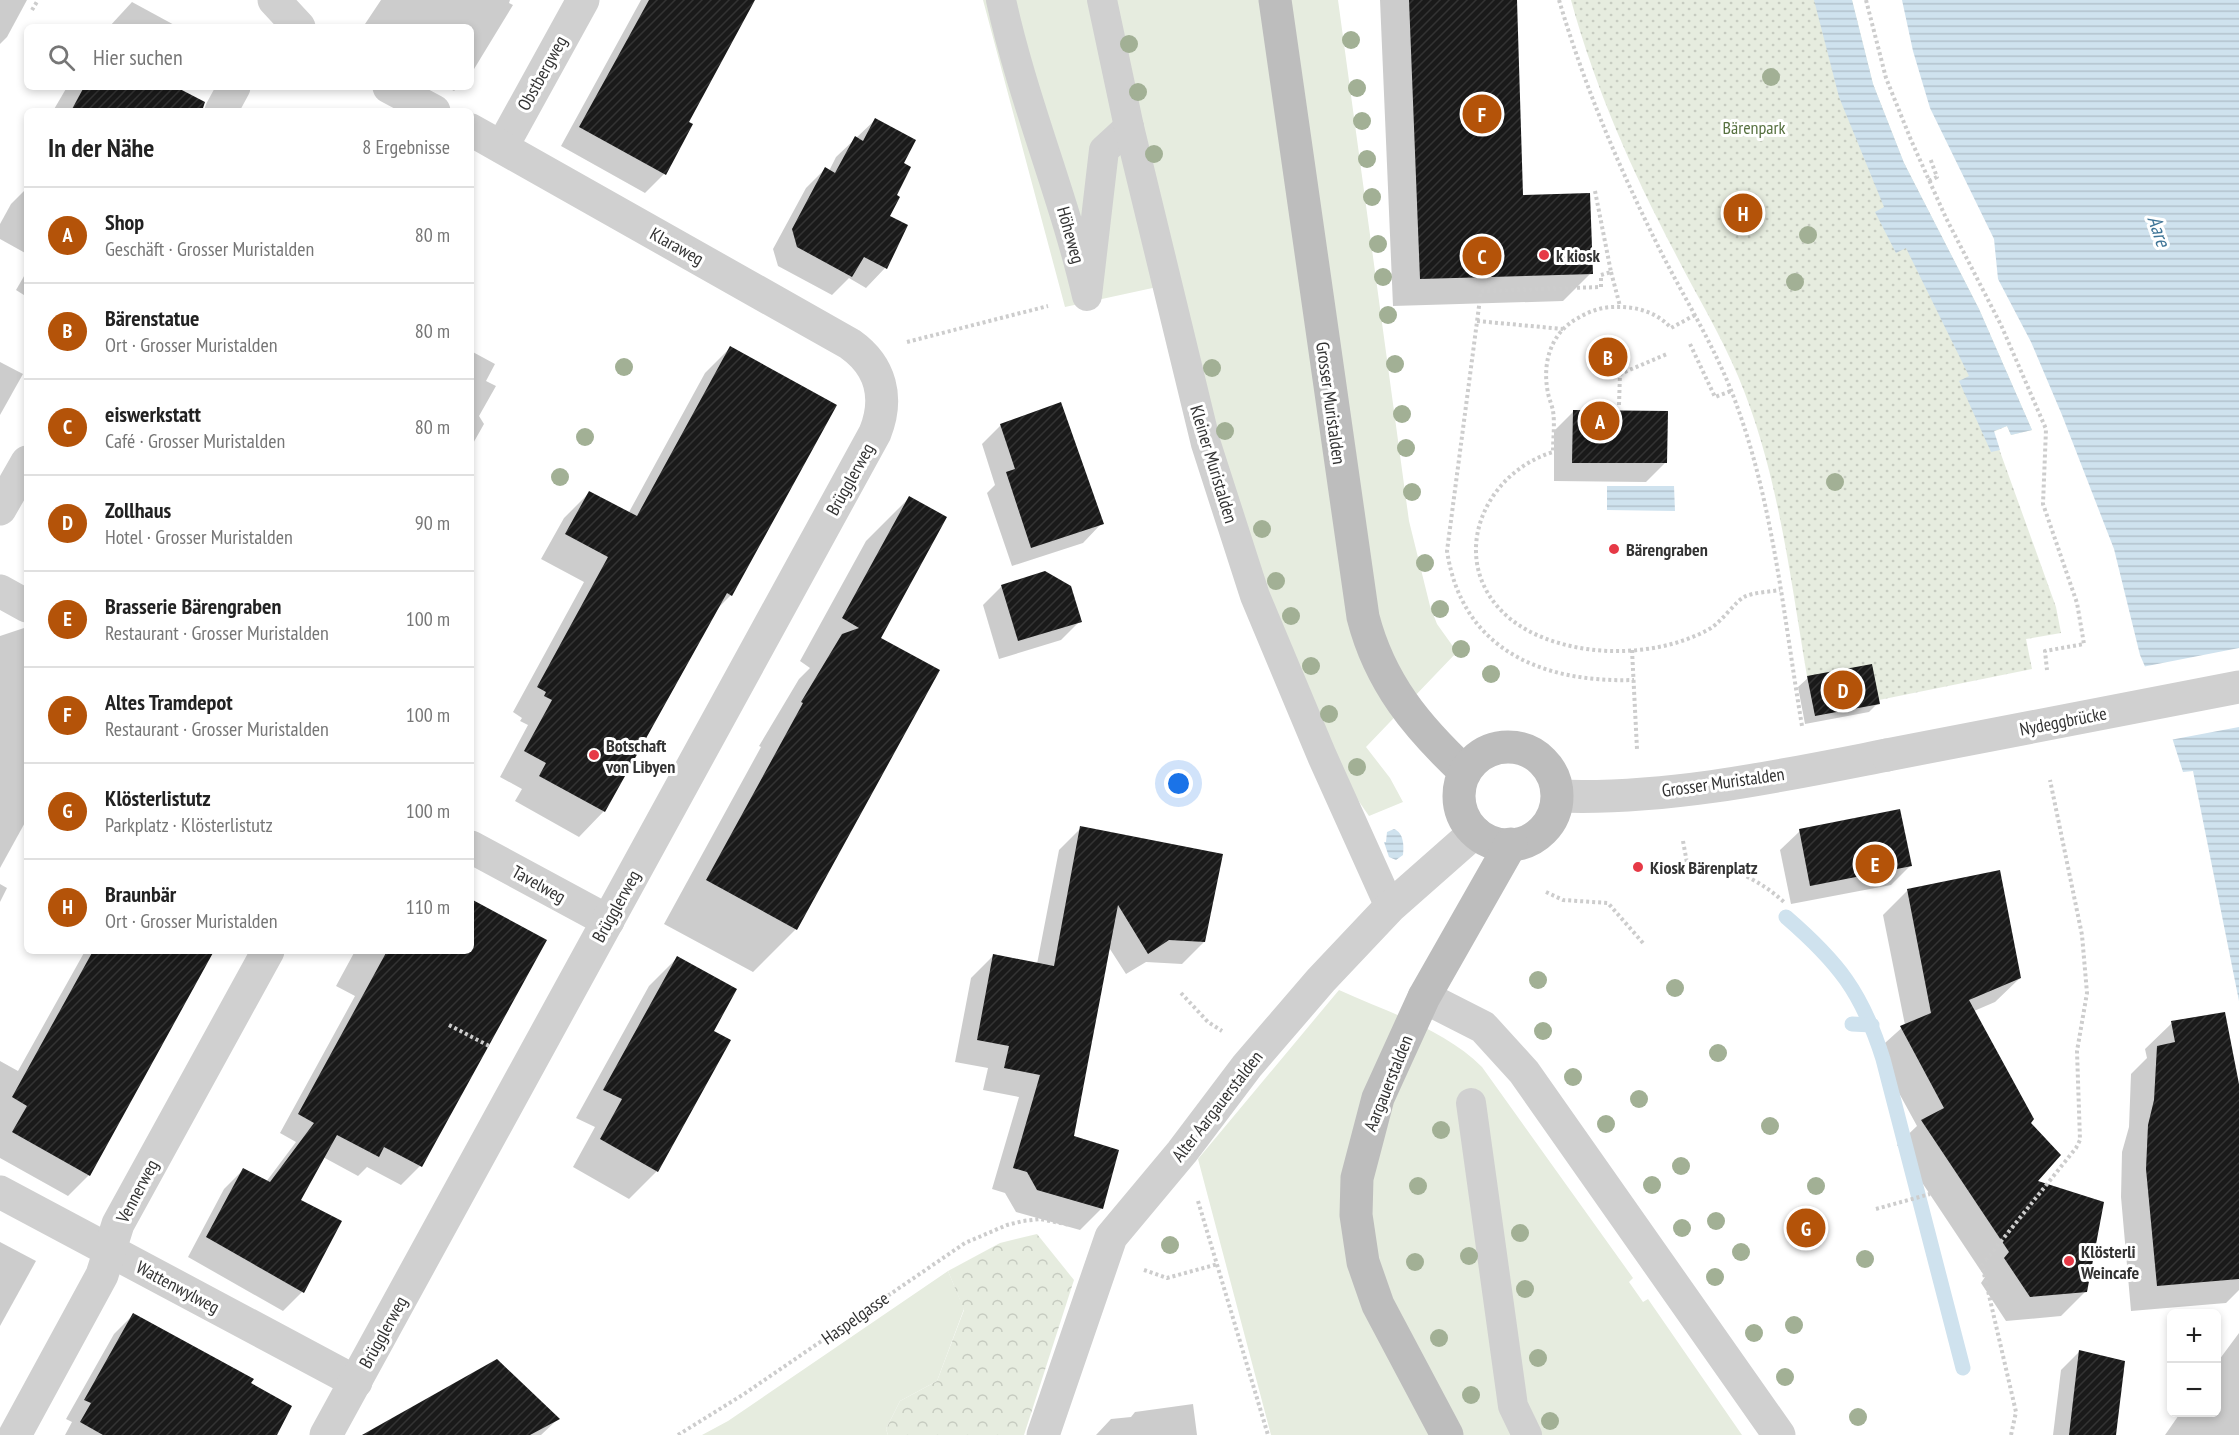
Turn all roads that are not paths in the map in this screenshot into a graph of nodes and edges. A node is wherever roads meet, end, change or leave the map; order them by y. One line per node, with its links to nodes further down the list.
1 (583, 0): 11 (street, Obstbergweg)
2 (1001, 0): 9 (street, Höheweg)
3 (1102, 0): 9 (street, Kleiner Muristalden)
4 (1275, 0): 19 (main road, Grosser Muristalden)
5 (232, 90): 7 (street)
6 (395, 90): 8 (street)
7 (223, 108)
8 (428, 108)
9 (1129, 127): 24 (street, Kleiner Muristalden)
10 (474, 132): 11 (street, Klaraweg)
11 (502, 147): 12 (street, Klaraweg)
12 (875, 371): 25 (street, Brügglerweg)
13 (24, 467): 14 (street)
14 (0, 509)
15 (0, 591): 16 (street)
16 (24, 604)
17 (2239, 687): 18 (street, Nydeggbrücke, bridge)
18 (1887, 755): 20 (street, Grosser Muristalden)
19 (1465, 772): 20 (main road); 21 (main road)
20 (1558, 796): 22 (main road)
21 (1476, 832): 22 (main road); 24 (street, Alter Aargauerstalden)
22 (1511, 844): 27 (main road, Aargauerstalden)
23 (474, 849): 25 (street, Tavelweg)
24 (1390, 907): 34 (street, Alter Aargauerstalden)
25 (608, 921): 31 (street, Brügglerweg)
26 (266, 954): 30 (street, Vennerweg)
27 (1424, 997): 35 (main road, Aargauerstalden); 37 (street)
28 (1471, 1103): 36 (street)
29 (0, 1192): 30 (street, Wattenwylweg)
30 (110, 1251): 31 (street, Wattenwylweg); 32 (street, Vennerweg)
31 (356, 1382): 33 (street, Brügglerweg)
32 (15, 1435)
33 (326, 1435)
34 (1043, 1435)
35 (1447, 1435)
36 (1527, 1435)
37 (1779, 1435)

